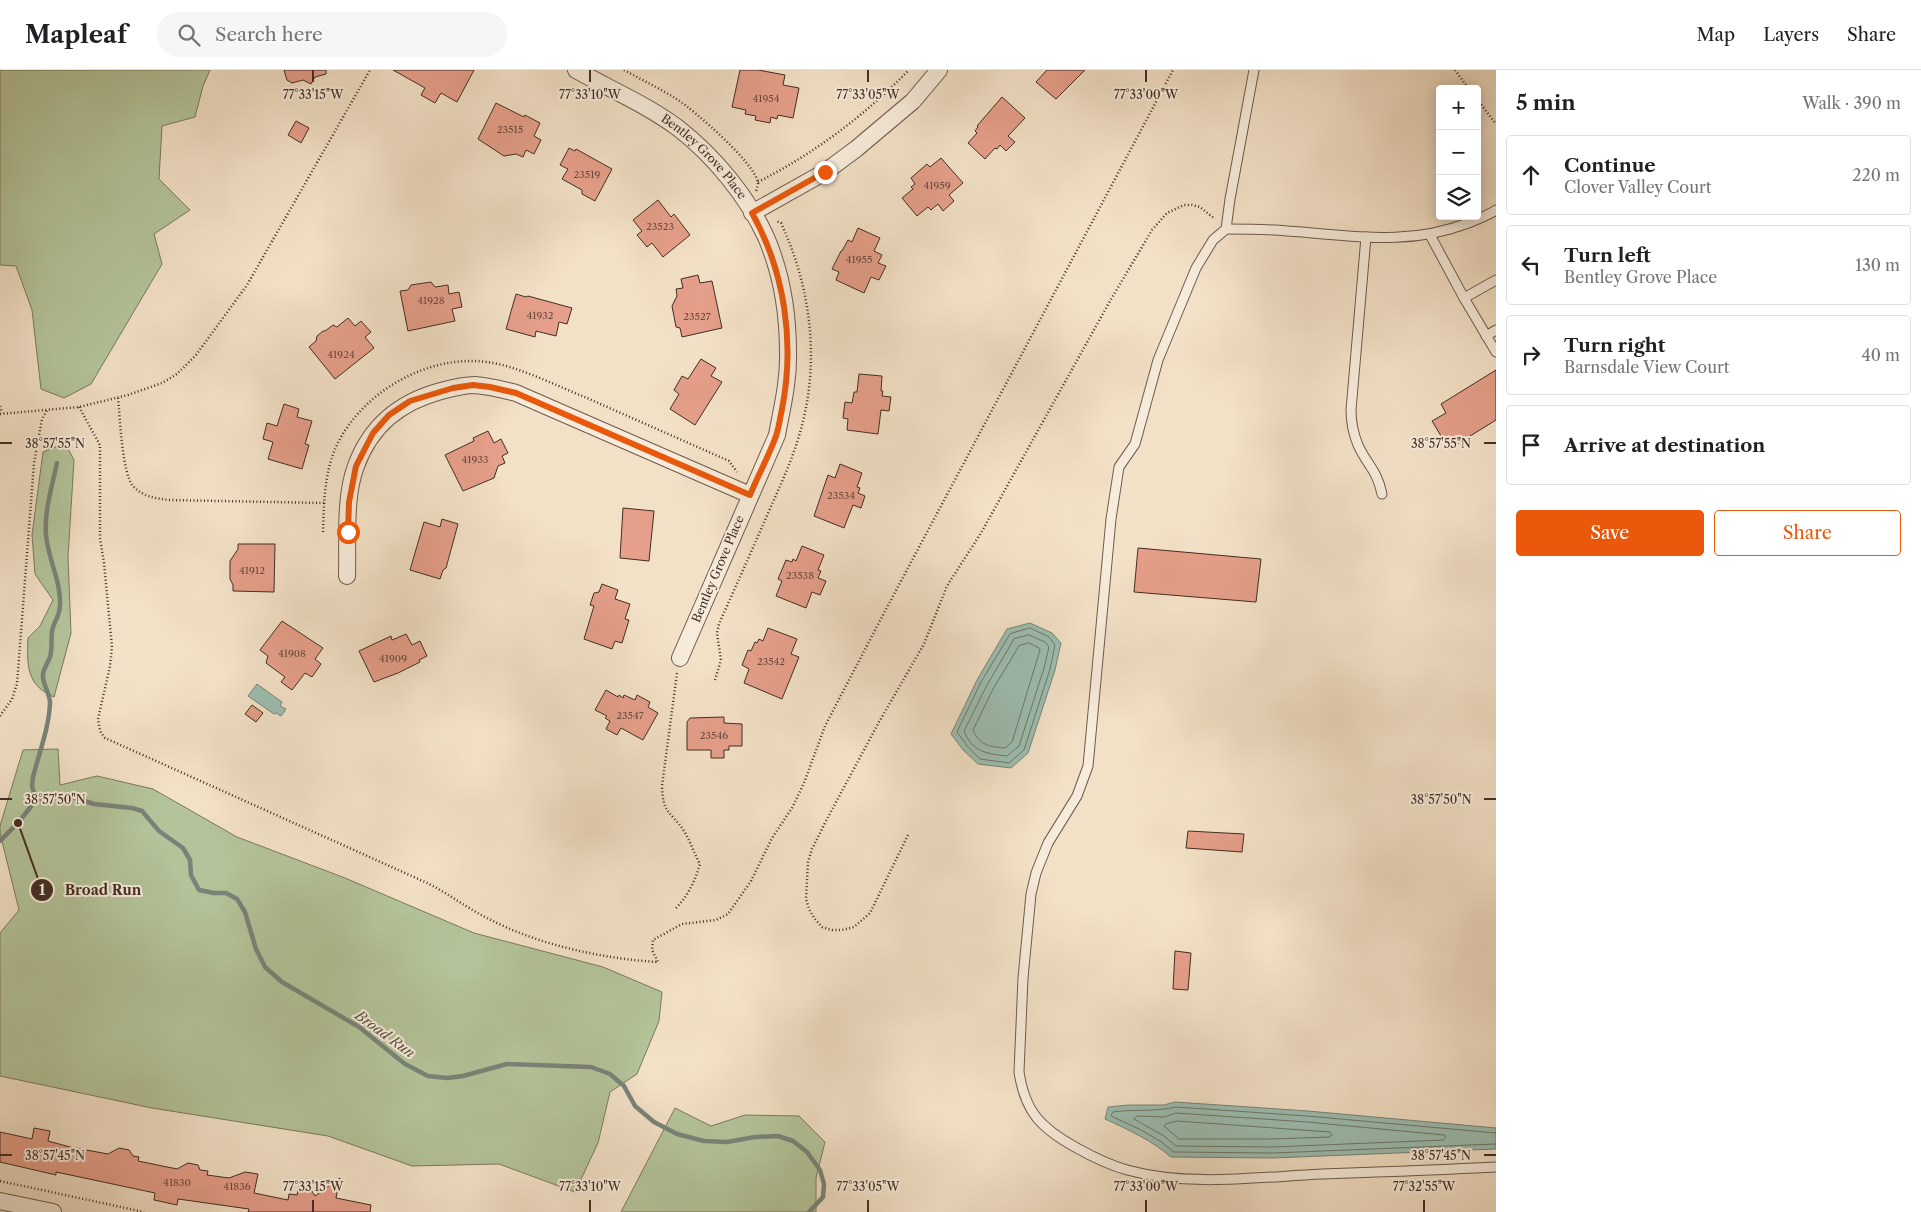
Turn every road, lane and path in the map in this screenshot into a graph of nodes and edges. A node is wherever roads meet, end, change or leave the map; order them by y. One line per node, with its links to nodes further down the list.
1 (370, 70): 23 (path)
2 (576, 70): 13 (street, Bentley Grove Place)
3 (624, 70): 12 (path)
4 (909, 70): 12 (path)
5 (939, 70): 13 (street)
6 (1173, 70): 25 (path)
7 (1254, 70): 15 (lane)
8 (1455, 70): 9 (path)
9 (1466, 85)
10 (1481, 104): 11 (path)
11 (1496, 124)
12 (758, 182): 13 (path)
13 (758, 210): 28 (street, Bentley Grove Place); 29 (path)
14 (1496, 210): 16 (lane)
15 (1226, 229): 17 (lane); 37 (path); 39 (lane)
16 (1430, 235): 17 (lane); 19 (lane)
17 (1366, 237): 30 (lane)
18 (1496, 280): 19 (lane)
19 (1464, 298): 21 (lane)
20 (1496, 330): 21 (lane)
21 (1486, 336): 22 (lane)
22 (1496, 352)
23 (118, 398): 25 (path); 31 (path)
24 (0, 406): 27 (path)
25 (79, 406): 26 (path)
26 (47, 409): 27 (path); 36 (path)
27 (1, 413)
28 (753, 489): 29 (path); 31 (path); 33 (street); 34 (street, Bentley Grove Place)
29 (777, 493): 35 (path)
30 (1382, 494)
31 (324, 503): 32 (path)
32 (324, 532)
33 (347, 576)
34 (680, 658): 38 (path)
35 (715, 680)
36 (0, 716)
37 (908, 835)
38 (676, 908)
39 (1496, 1167)
40 (0, 1181): 43 (path)
41 (0, 1201): 42 (street)
42 (53, 1212)
43 (144, 1212)

